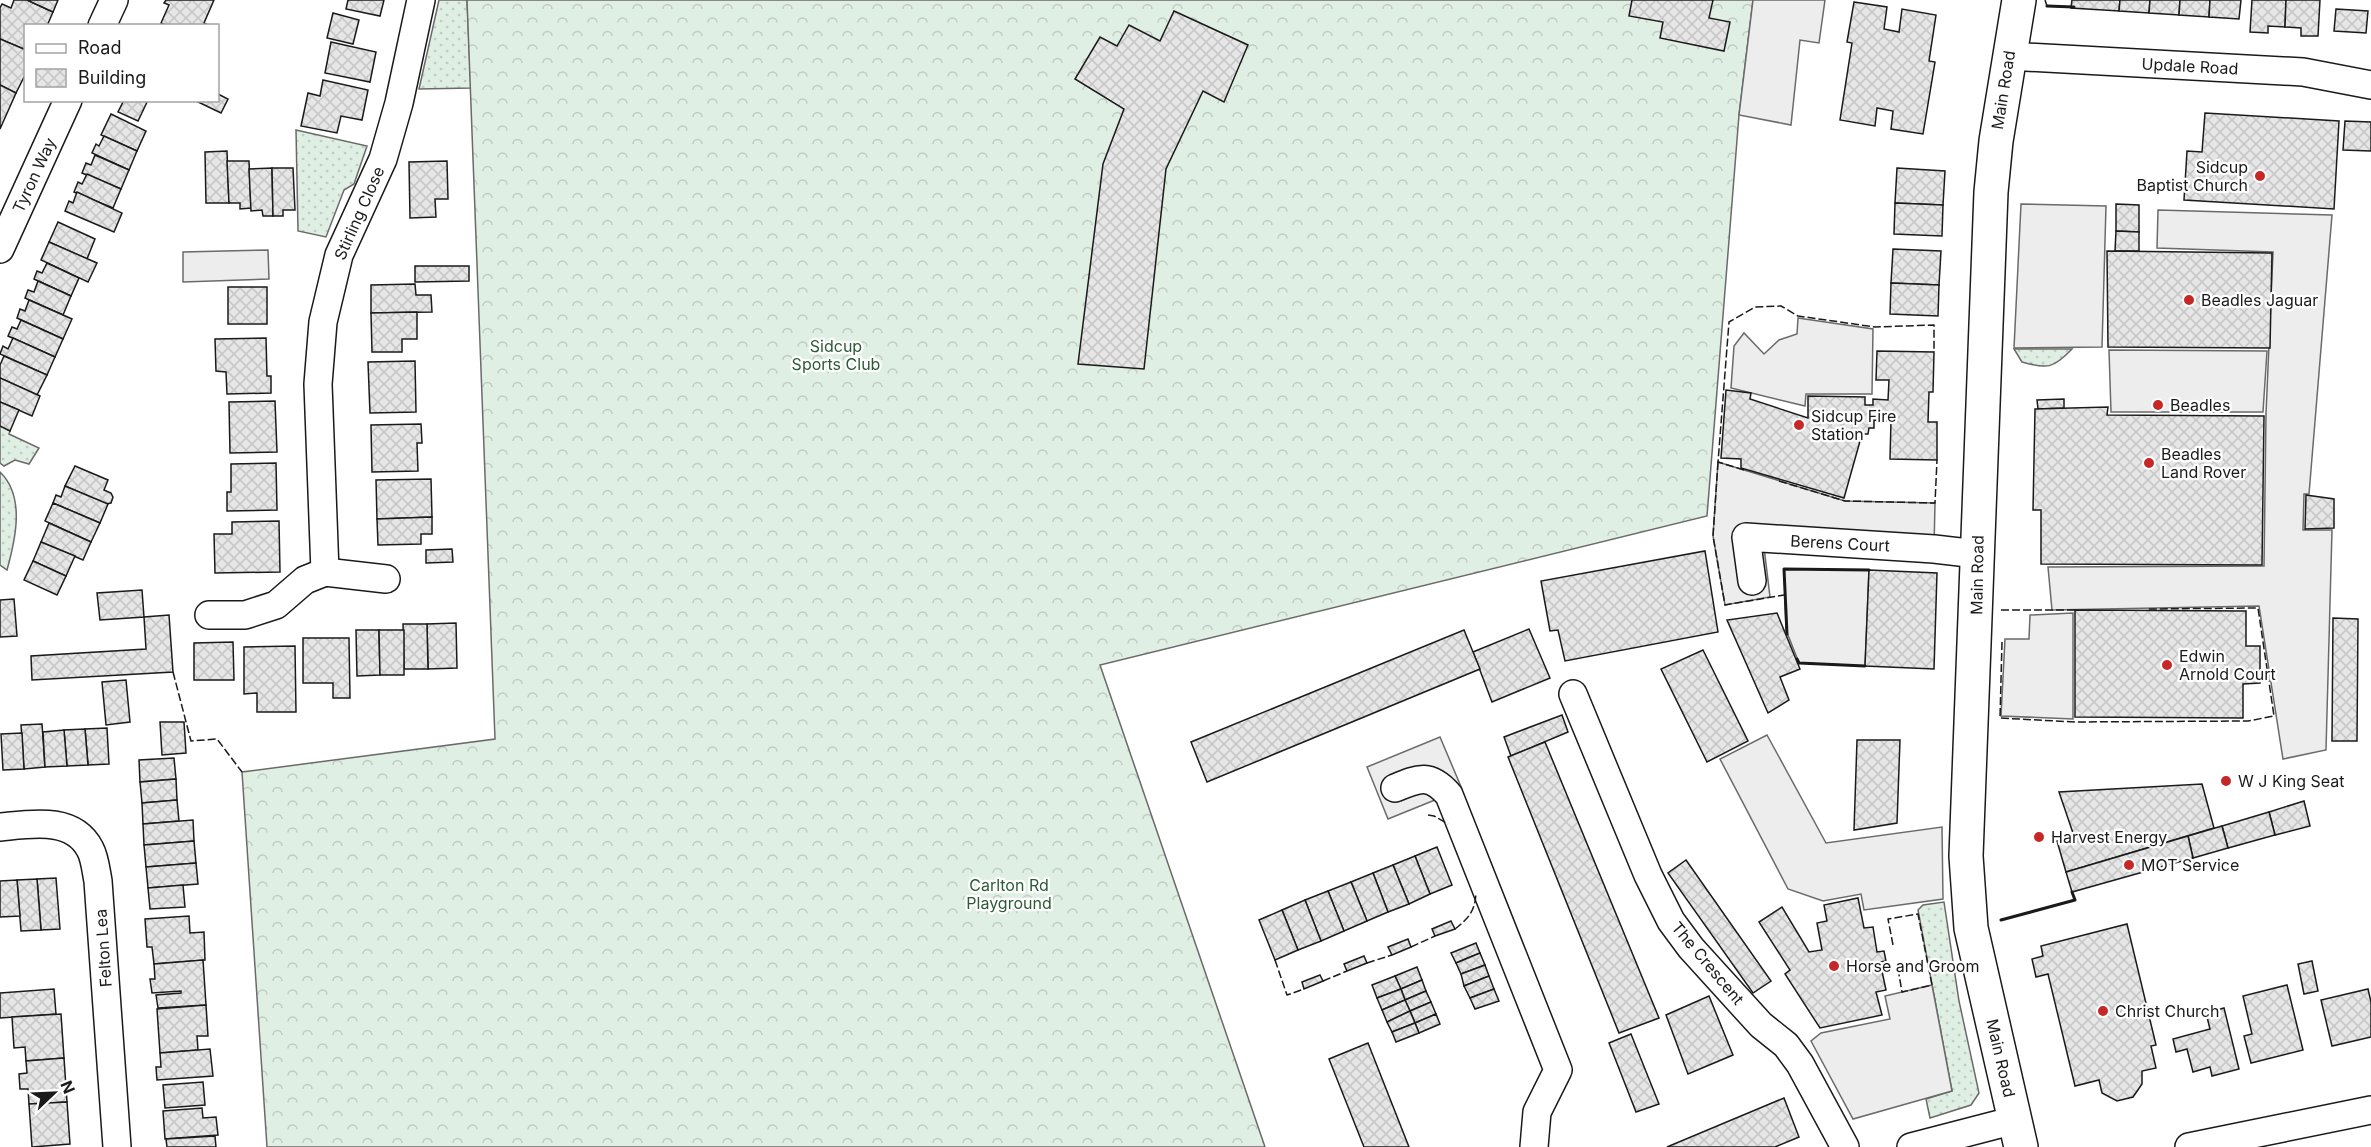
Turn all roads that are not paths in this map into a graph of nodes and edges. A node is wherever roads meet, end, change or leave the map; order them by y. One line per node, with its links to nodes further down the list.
1 (114, 0): 4 (street)
2 (421, 0): 10 (street, Stirling Close)
3 (2019, 0): 5 (main road, Main Road)
4 (103, 24)
5 (2008, 57): 6 (street, Updale Road); 9 (main road, Main Road)
6 (2371, 85)
7 (67, 102): 8 (street, Tyron Way)
8 (0, 249)
9 (1977, 554): 12 (street, Berens Court); 18 (main road, Main Road)
10 (326, 572): 11 (street); 13 (street)
11 (386, 579)
12 (1752, 581)
13 (209, 615)
14 (1573, 694): 21 (street, The Crescent)
15 (1395, 788): 20 (street)
16 (0, 827): 19 (street, Felton Lea)
17 (2371, 1110): 23 (street)
18 (2018, 1134): 22 (street)
19 (117, 1147)
20 (1534, 1147)
21 (1845, 1147)
22 (1911, 1147)
23 (2189, 1147)

